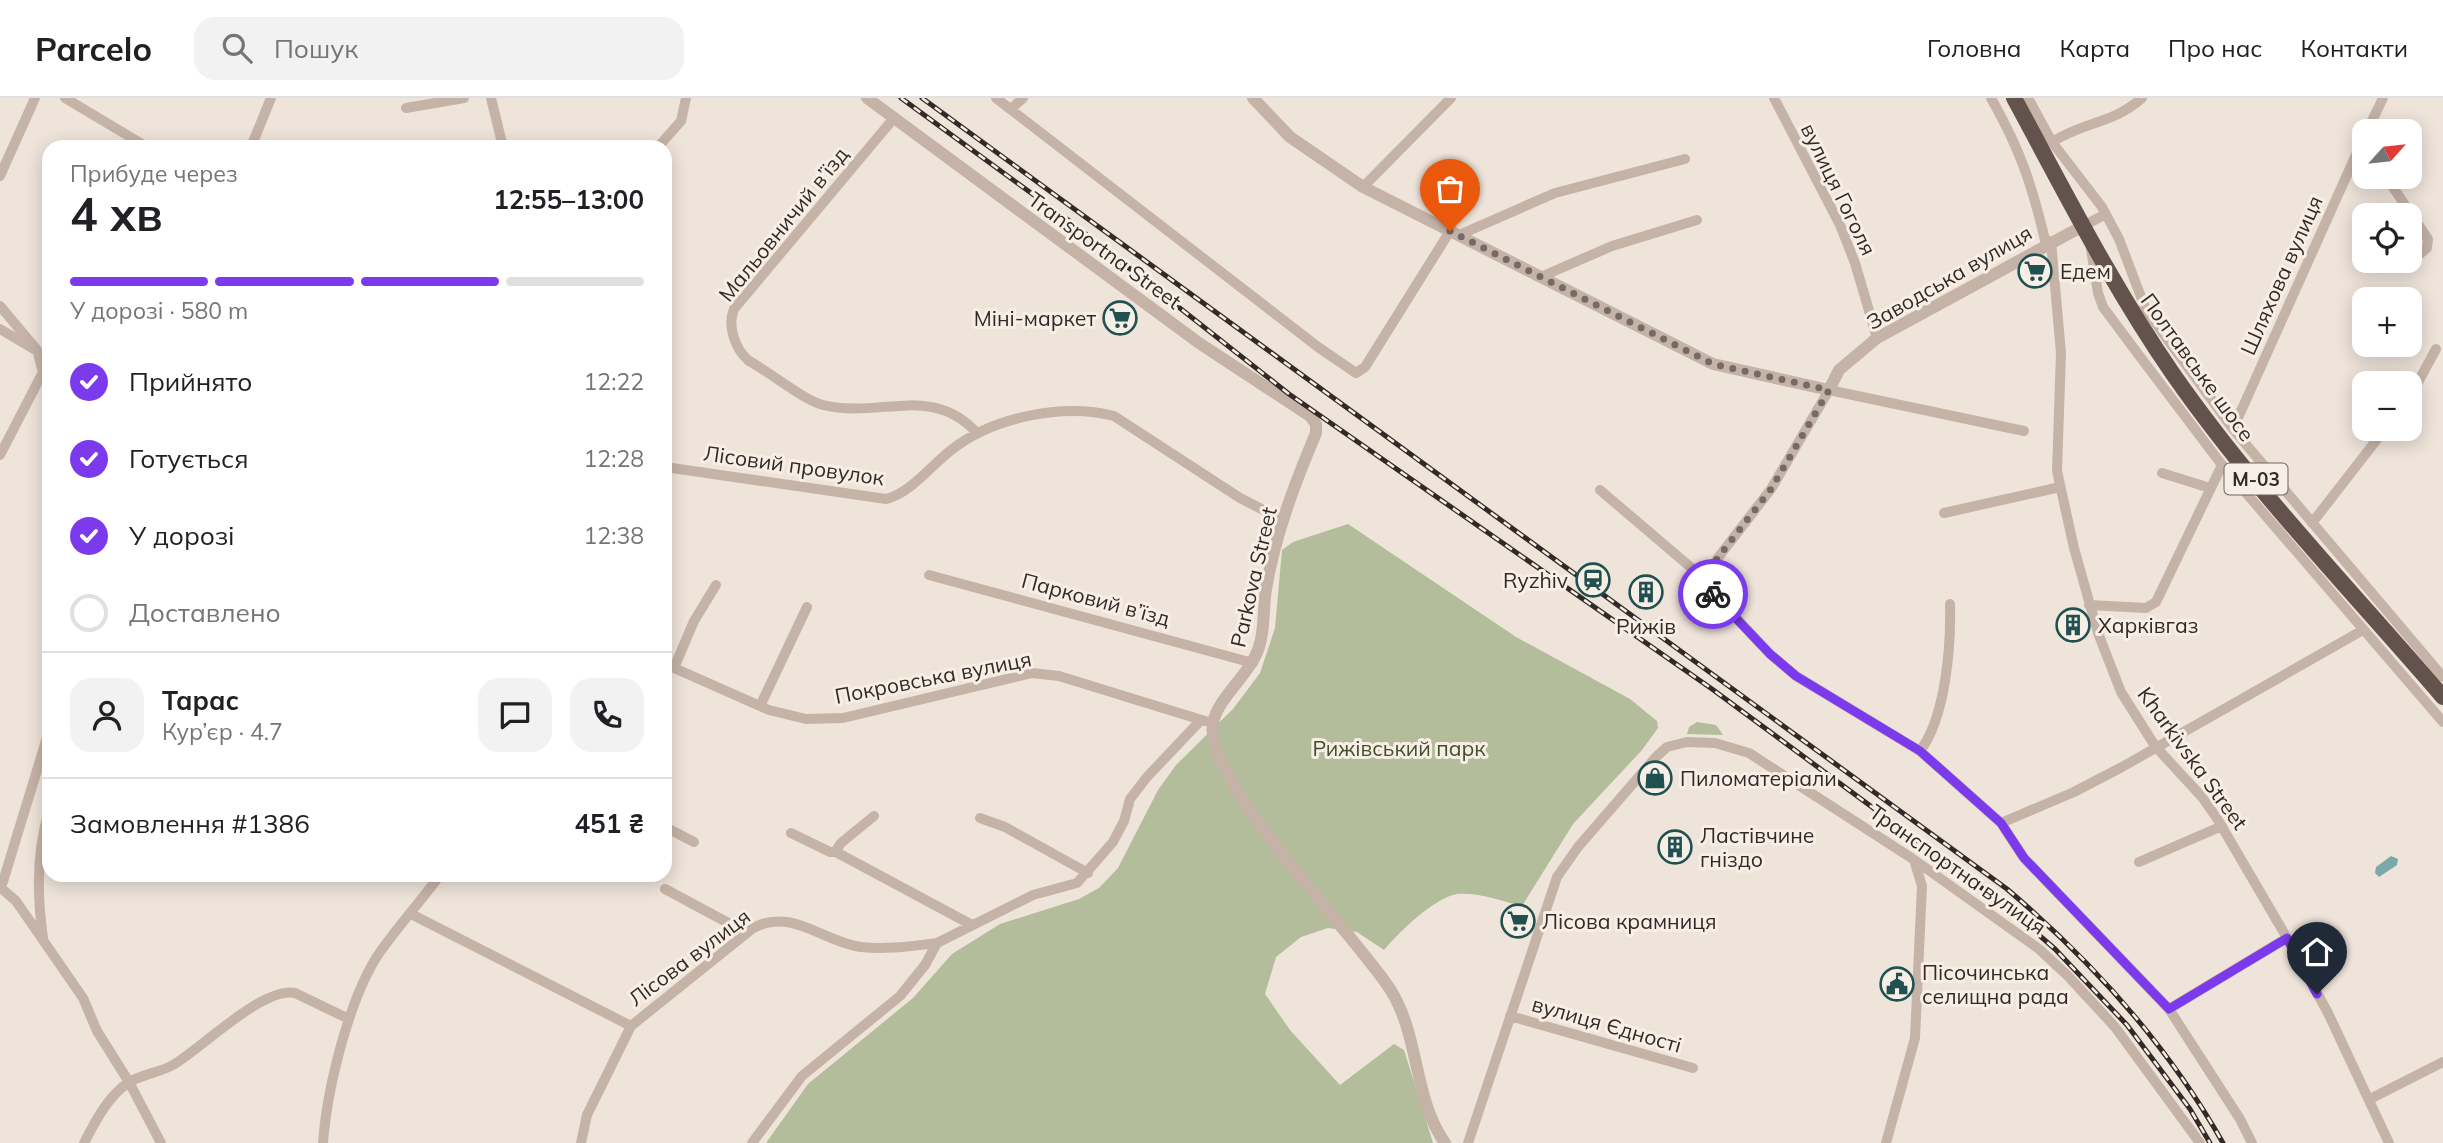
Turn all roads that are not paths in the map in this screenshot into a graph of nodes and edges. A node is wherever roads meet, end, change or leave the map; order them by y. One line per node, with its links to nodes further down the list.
1 (35, 98): 27 (street)
2 (65, 98): 22 (street)
3 (271, 98): 23 (street)
4 (464, 98): 18 (street)
5 (491, 98): 24 (street)
6 (686, 98): 25 (street)
7 (867, 98): 20 (street, Transportna Street)
8 (996, 98): 19 (street)
9 (1023, 98): 19 (street)
10 (1254, 98): 31 (street)
11 (1451, 98): 31 (street)
12 (1774, 98): 43 (street, вулиця Гоголя)
13 (1992, 98): 37 (street, Kharkivska Street)
14 (2014, 98): 34 (highway, Полтавське шосе / М-03)
15 (2028, 98): 26 (street)
16 (2142, 98): 26 (street)
17 (2383, 98): 21 (street)
18 (406, 107)
19 (1011, 109): 36 (street)
20 (894, 118): 53 (street, Мальовничий в’їзд); 54 (street, Transportna Street)
21 (2373, 119)
22 (135, 140)
23 (254, 140)
24 (501, 140)
25 (664, 140)
26 (2052, 142): 32 (street)
27 (4, 157): 30 (street)
28 (1685, 159): 36 (street)
29 (2352, 169): 51 (street, Шляхова вулиця)
30 (0, 176)
31 (1363, 187): 36 (street)
32 (2106, 214): 34 (street); 51 (street)
33 (1697, 220): 40 (street)
34 (2081, 227): 37 (street, Заводська вулиця); 38 (highway, Полтавське шосе / М-03)
35 (2422, 230): 39 (street)
36 (1455, 233): 40 (street)
37 (2049, 243): 43 (street, Заводська вулиця); 60 (street, Kharkivska Street)
38 (2091, 245): 57 (street); 77 (highway, Полтавське шосе / М-03)
39 (2422, 252)
40 (1543, 276): 50 (street)
41 (0, 306): 45 (street)
42 (0, 329): 45 (street)
43 (1877, 338): 50 (street, Заводська вулиця)
44 (2435, 349): 49 (street)
45 (37, 350): 46 (street); 47 (street)
46 (42, 353)
47 (42, 368)
48 (42, 374): 56 (street)
49 (2422, 374)
50 (1829, 390): 52 (street); 67 (street, Заводська вулиця)
51 (2233, 429): 65 (street)
52 (2024, 431)
53 (976, 433): 58 (street, Лісовий провулок); 64 (street, Лісовий провулок)
54 (1316, 433): 64 (street, Parkova Street)
55 (2376, 441): 65 (street)
56 (0, 455)
57 (2222, 464): 61 (street); 72 (street)
58 (672, 468)
59 (2162, 473): 61 (street)
60 (2060, 487): 63 (street); 70 (street, Kharkivska Street)
61 (2210, 488): 70 (street)
62 (1600, 490): 67 (street, Транспортна вулиця)
63 (1944, 513)
64 (1283, 520): 74 (street, Parkova Street)
65 (2312, 523): 76 (street)
66 (929, 575): 74 (street, Парковий в’їзд)
67 (1708, 582): 83 (street, Транспортна вулиця)
68 (716, 585): 73 (street)
69 (1950, 604): 83 (street)
70 (2089, 605): 81 (street, Kharkivska Street)
71 (807, 607): 78 (street)
72 (2363, 630): 80 (street); 81 (street)
73 (672, 661)
74 (1253, 663): 79 (street, Parkova Street)
75 (672, 667): 78 (street, Покровська вулиця)
76 (2443, 677)
77 (2443, 697)
78 (760, 706): 79 (street, Покровська вулиця)
79 (1207, 721): 96 (street, Parkova Street); 120 (street)
80 (2443, 722)
81 (2155, 746): 87 (street); 88 (street, Kharkivska Street)
82 (1667, 747): 94 (street, Транспортна вулиця); 107 (street, вулиця Єдності)
83 (1920, 751): 87 (street, Транспортна вулиця)
84 (42, 753): 98 (street)
85 (874, 816): 93 (street)
86 (980, 818): 96 (street)
87 (2001, 823): 106 (street, Транспортна вулиця)
88 (2222, 825): 95 (street); 103 (street, Kharkivska Street)
89 (672, 831): 92 (street)
90 (42, 832): 104 (street)
91 (791, 833): 93 (street)
92 (694, 842)
93 (835, 852): 101 (street)
94 (1913, 859): 114 (street, Транспортна вулиця); 122 (street)
95 (2139, 862)
96 (1088, 873): 101 (street, Parkova Street)
97 (435, 882): 100 (street)
98 (0, 888): 104 (street)
99 (665, 889): 102 (street)
100 (411, 914): 108 (street); 109 (street)
101 (972, 925): 105 (street, Parkova Street)
102 (747, 933): 105 (street, Лісова вулиця); 109 (street, Лісова вулиця)
103 (2287, 938): 106 (street); 113 (street, Kharkivska Street)
104 (44, 943): 112 (street)
105 (937, 943): 119 (street)
106 (2169, 1009): 123 (street, Транспортна вулиця)
107 (1510, 1016): 111 (street, вулиця Єдності); 121 (street, вулиця Єдності)
108 (349, 1019): 112 (street); 117 (street)
109 (631, 1026): 118 (street, Лісова вулиця)
110 (2443, 1062): 113 (street)
111 (1693, 1068)
112 (129, 1082): 115 (street); 116 (street)
113 (2370, 1099): 124 (street, Kharkivska Street)
114 (2196, 1142)
115 (85, 1143)
116 (161, 1143)
117 (323, 1143)
118 (581, 1143)
119 (752, 1143)
120 (1445, 1143)
121 (1468, 1143)
122 (1886, 1143)
123 (2252, 1143)
124 (2389, 1143)

